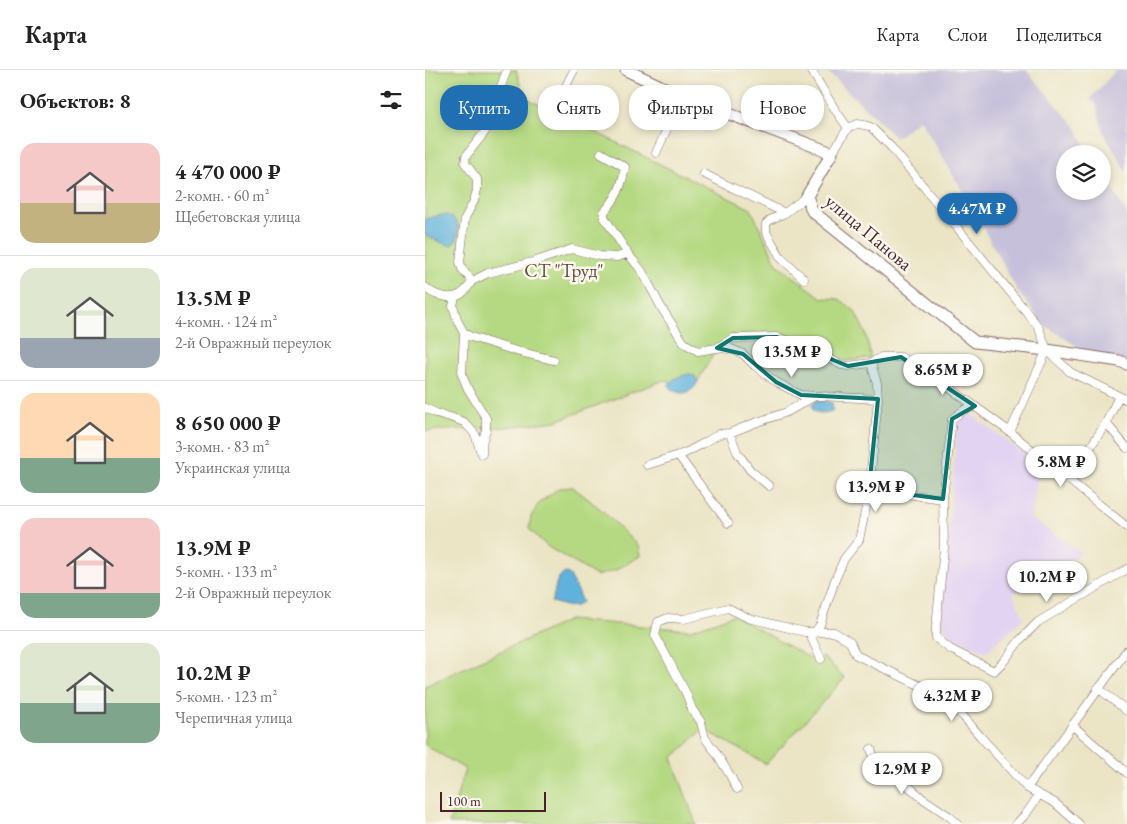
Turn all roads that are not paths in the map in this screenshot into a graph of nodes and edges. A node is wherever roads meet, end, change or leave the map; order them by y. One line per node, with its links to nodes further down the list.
1 (507, 70): 18 (street)
2 (573, 70): 5 (street)
3 (626, 70): 6 (street)
4 (811, 70): 8 (street)
5 (566, 85)
6 (658, 85)
7 (731, 115): 11 (street)
8 (848, 128): 11 (street); 23 (street)
9 (666, 130): 10 (street)
10 (656, 153)
11 (832, 153): 14 (street, улица Панова)
12 (601, 154): 16 (street)
13 (704, 174): 15 (street)
14 (807, 196): 15 (street); 23 (street, улица Панова)
15 (785, 213): 17 (street)
16 (629, 254): 18 (street); 22 (street)
17 (804, 279)
18 (472, 281): 20 (street)
19 (425, 287): 20 (street)
20 (455, 297): 21 (street)
21 (464, 332): 24 (street); 32 (street)
22 (717, 348): 25 (street); 27 (street)
23 (1047, 350): 26 (street, улица Панова); 28 (street); 34 (street)
24 (554, 360)
25 (871, 363): 29 (street); 31 (street)
26 (1127, 364)
27 (815, 396): 29 (street); 35 (street)
28 (1119, 396): 30 (street); 33 (street)
29 (878, 399): 41 (street)
30 (1127, 400)
31 (975, 406): 34 (street); 42 (street)
32 (425, 408)
33 (1106, 423): 36 (street); 39 (street)
34 (1010, 432): 39 (street)
35 (730, 433): 37 (street); 40 (street)
36 (1127, 448)
37 (678, 454): 38 (street); 43 (street)
38 (647, 464)
39 (1069, 480): 44 (street)
40 (769, 486)
41 (869, 489): 42 (street); 46 (street)
42 (943, 500): 45 (street)
43 (728, 523)
44 (1127, 527)
45 (1127, 569)
46 (814, 632): 48 (street); 54 (street); 55 (street)
47 (1127, 650): 49 (street)
48 (821, 659)
49 (1098, 688): 50 (street); 51 (street)
50 (1127, 711)
51 (1072, 725): 53 (street); 54 (street)
52 (871, 749): 57 (street)
53 (1127, 773)
54 (1027, 788): 56 (street)
55 (737, 789)
56 (1039, 795): 58 (street); 59 (street)
57 (958, 824)
58 (1016, 824)
59 (1079, 824)

